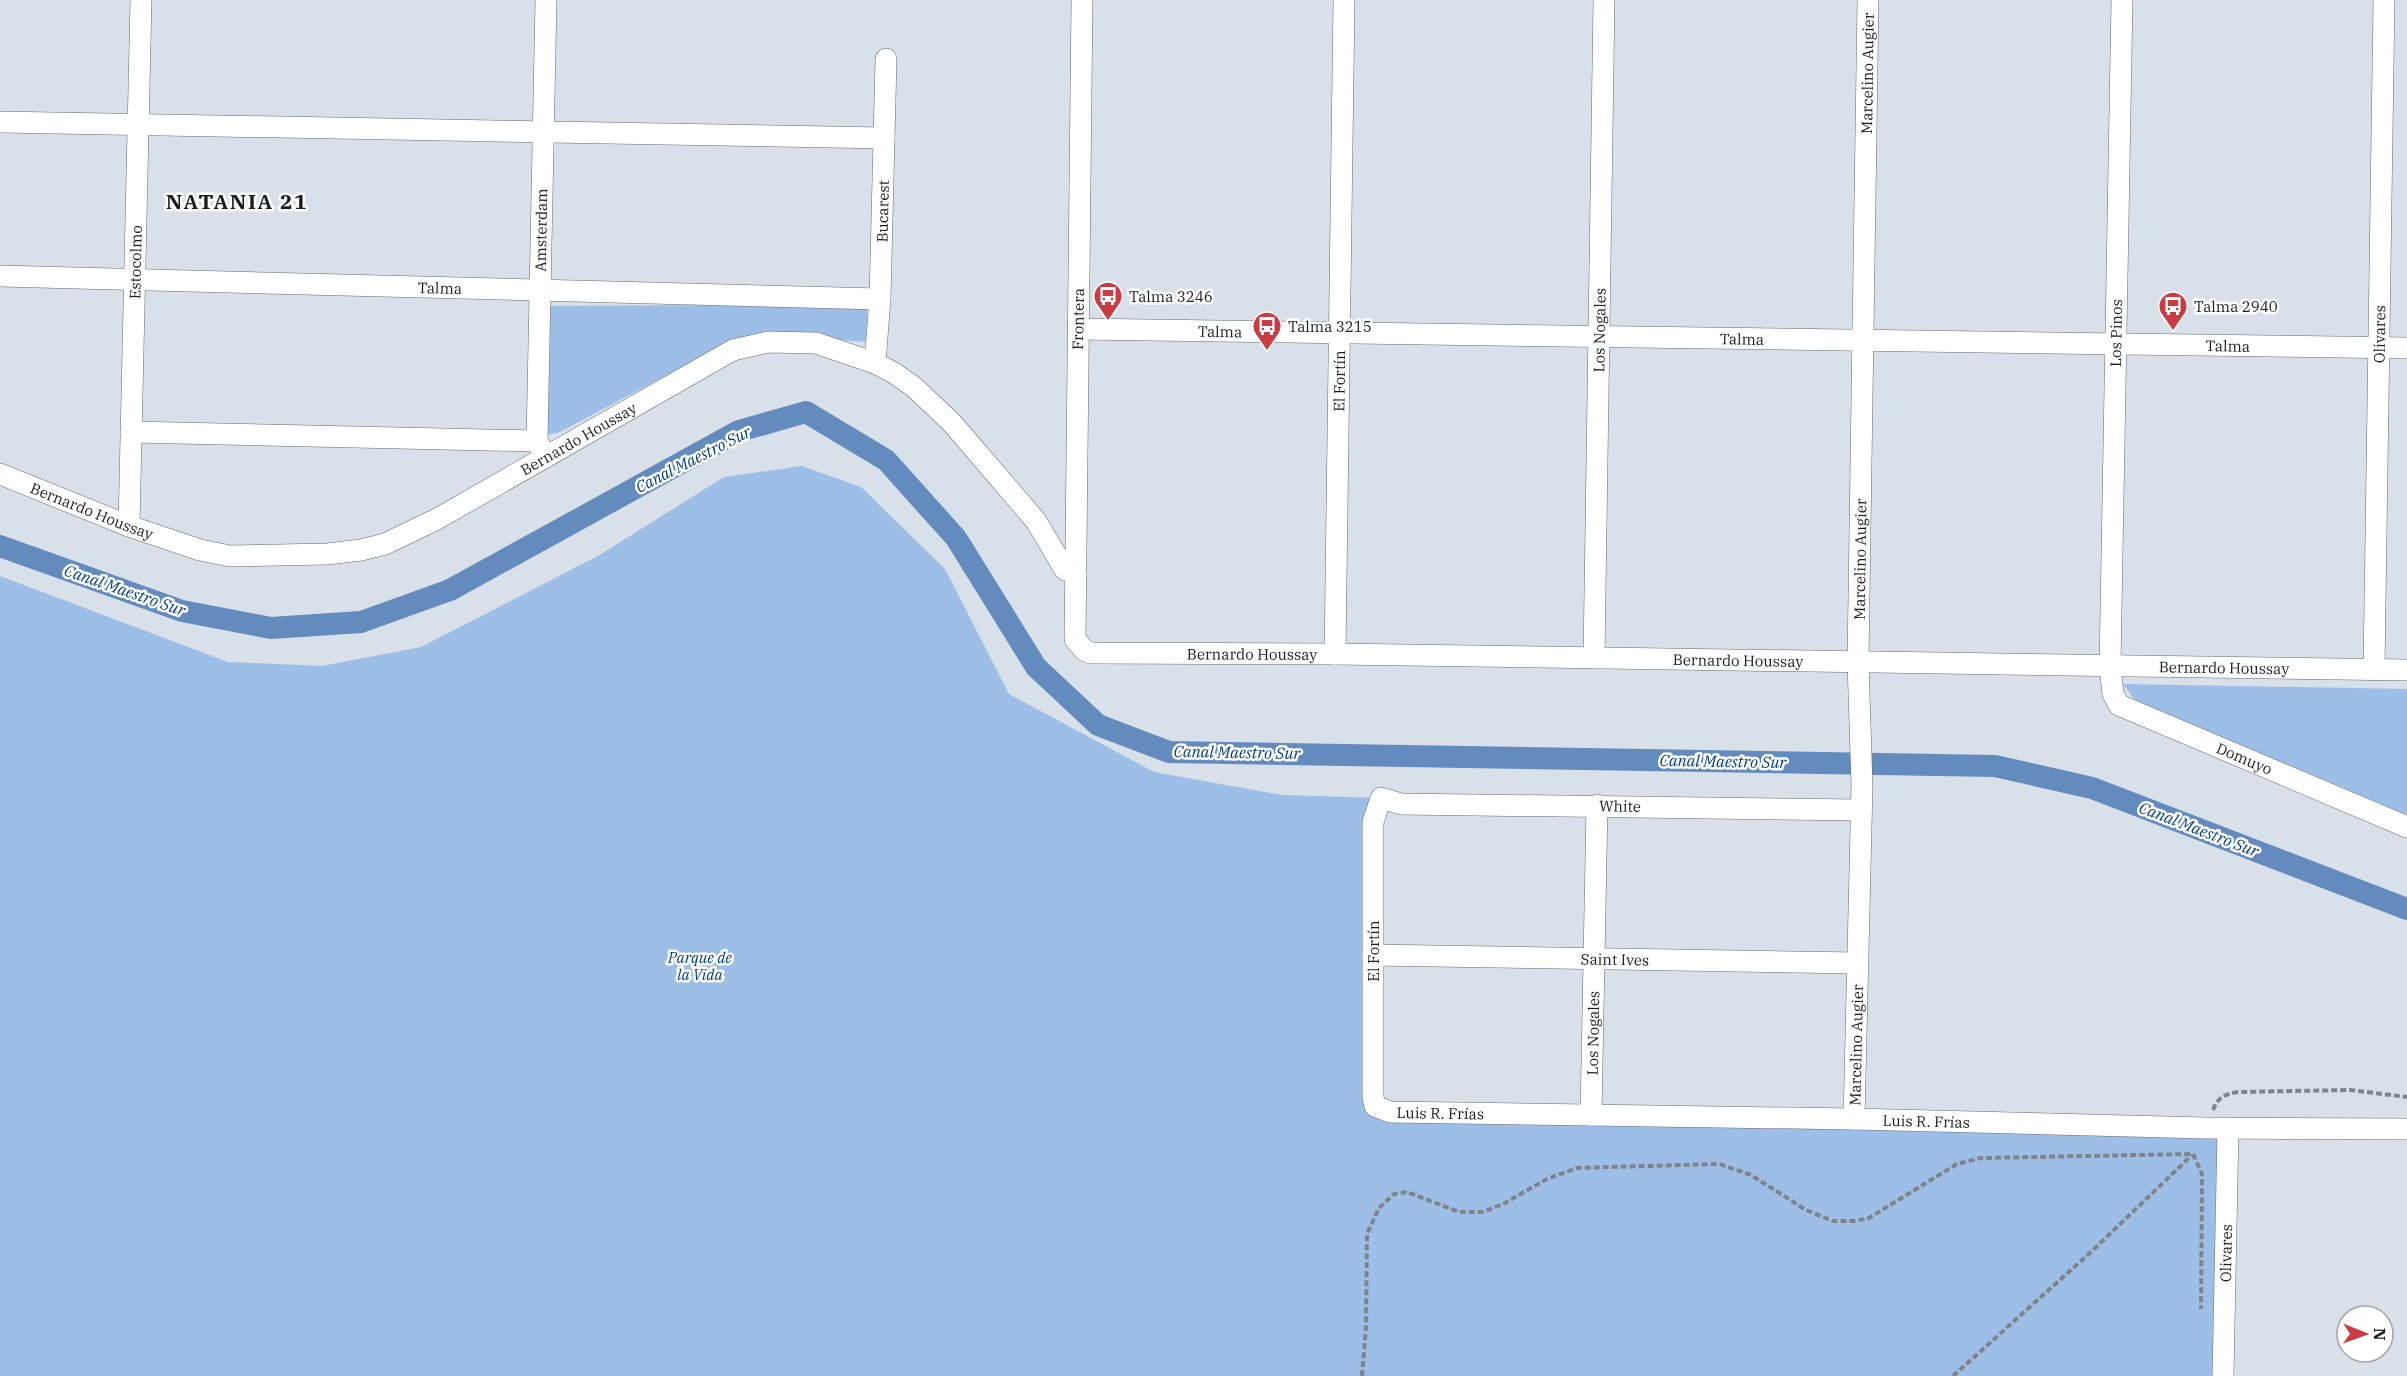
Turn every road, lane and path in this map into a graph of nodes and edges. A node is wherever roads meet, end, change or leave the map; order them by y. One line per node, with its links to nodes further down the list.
1 (141, 0): 11 (street, Estocolmo)
2 (546, 0): 12 (street, Amsterdam)
3 (1082, 0): 18 (street, Frontera)
4 (1344, 0): 19 (street, El Fortín)
5 (1604, 0): 20 (street, Los Nogales)
6 (1868, 0): 21 (street, Marcelino Augier)
7 (2122, 0): 22 (street, Los Pinos)
8 (2384, 0): 23 (street, Olivares)
9 (886, 59): 13 (street, Bucarest)
10 (0, 122): 11 (street)
11 (138, 125): 12 (street); 15 (street, Estocolmo)
12 (543, 132): 13 (street); 16 (street, Amsterdam)
13 (884, 138): 17 (street, Bucarest)
14 (0, 276): 15 (street, Talma)
15 (135, 280): 16 (street, Talma); 26 (street, Estocolmo)
16 (540, 291): 17 (street, Talma); 27 (street, Amsterdam)
17 (880, 299): 25 (street, Bucarest)
18 (1078, 329): 19 (street, Talma); 30 (street, Frontera)
19 (1339, 333): 20 (street, Talma); 32 (street, El Fortín)
20 (1600, 338): 21 (street, Talma); 33 (street, Los Nogales)
21 (1863, 340): 22 (street, Talma); 34 (street, Marcelino Augier)
22 (2116, 344): 23 (street, Talma); 35 (street, Los Pinos)
23 (2378, 348): 24 (street, Talma); 36 (street, Olivares)
24 (2407, 348)
25 (875, 363): 27 (street, Bernardo Houssay); 30 (street, Bernardo Houssay)
26 (131, 432): 27 (street); 29 (street, Estocolmo)
27 (542, 449): 29 (street, Bernardo Houssay)
28 (0, 474): 29 (street, Bernardo Houssay)
29 (129, 526)
30 (1076, 574): 31 (street, Frontera)
31 (1075, 639): 32 (street, Bernardo Houssay)
32 (1335, 654): 33 (street, Bernardo Houssay)
33 (1594, 658): 34 (street, Bernardo Houssay)
34 (1858, 662): 35 (street, Bernardo Houssay); 40 (street, Marcelino Augier)
35 (2110, 666): 36 (street, Bernardo Houssay); 41 (street, Domuyo)
36 (2374, 670): 37 (street, Bernardo Houssay)
37 (2407, 670)
38 (1381, 798): 39 (street, White); 42 (street, El Fortín)
39 (1597, 805): 40 (street, White); 43 (street, Los Nogales)
40 (1860, 810): 44 (street, Marcelino Augier)
41 (2407, 827)
42 (1373, 955): 43 (street, Saint Ives); 46 (street, El Fortín)
43 (1594, 958): 44 (street, Saint Ives); 47 (street, Los Nogales)
44 (1857, 963): 48 (street, Marcelino Augier)
45 (2407, 1097): 49 (path)
46 (1375, 1106): 47 (street, Luis R. Frías)
47 (1591, 1115): 48 (street, Luis R. Frías)
48 (1854, 1119): 49 (street, Luis R. Frías)
49 (2205, 1128): 50 (street, Luis R. Frías); 52 (path)
50 (2228, 1129): 51 (street, Luis R. Frías); 56 (street, Olivares)
51 (2407, 1129)
52 (2193, 1154): 53 (path); 54 (path); 55 (path)
53 (2201, 1320)
54 (1362, 1376)
55 (1953, 1376)
56 (2223, 1376)

